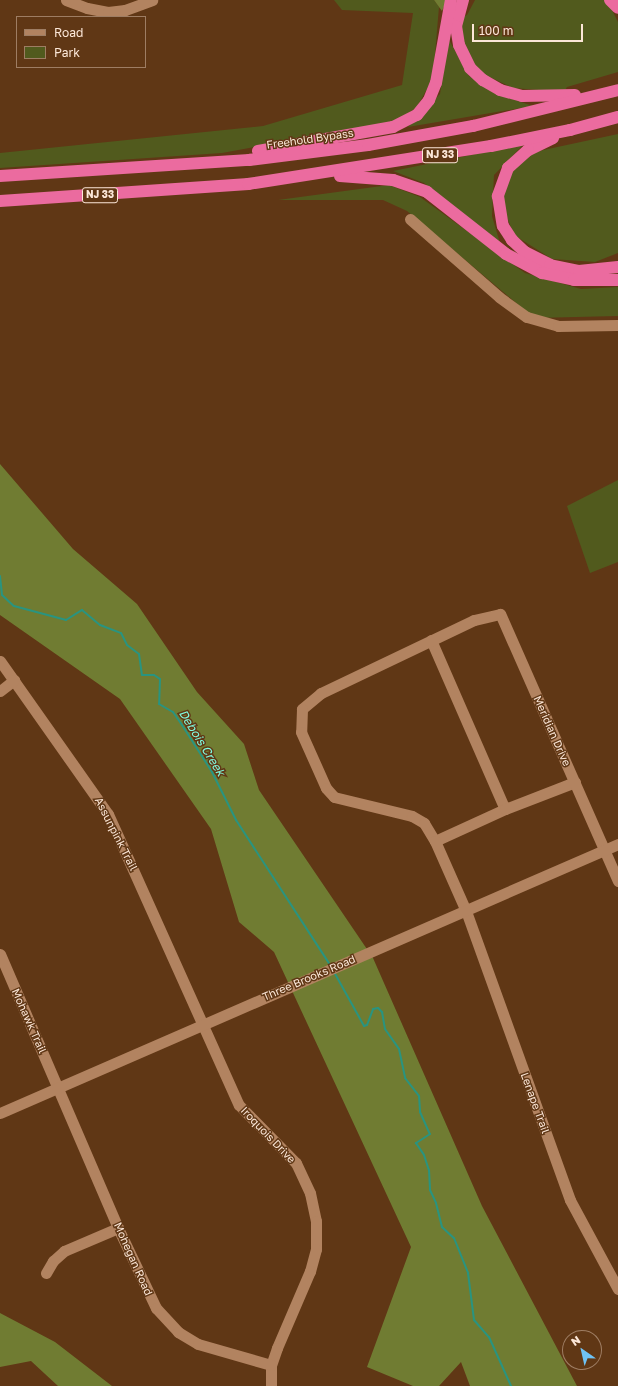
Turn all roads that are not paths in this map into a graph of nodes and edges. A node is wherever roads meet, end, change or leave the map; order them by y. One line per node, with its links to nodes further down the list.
1 (66, 0): 2 (street)
2 (152, 0)
3 (451, 0): 10 (highway)
4 (462, 0): 7 (highway)
5 (610, 0): 6 (highway)
6 (618, 8)
7 (614, 91): 10 (highway, Freehold Bypass / NJ 33)
8 (618, 117): 9 (highway, NJ 33)
9 (570, 130): 12 (highway, NJ 33); 15 (highway)
10 (172, 166): 11 (highway, Freehold Bypass / NJ 33)
11 (0, 176)
12 (309, 176): 13 (highway, NJ 33); 16 (highway)
13 (0, 200)
14 (410, 219): 17 (street)
15 (618, 267)
16 (618, 280)
17 (618, 324)
18 (500, 614): 19 (street, Lenape Trail); 23 (street, Meridian Drive)
19 (431, 640): 24 (street); 25 (street, Lenape Trail)
20 (0, 661): 21 (street, Assunpink Trail)
21 (14, 680): 22 (street); 31 (street, Assunpink Trail)
22 (0, 691)
23 (575, 782): 24 (street); 27 (street, Meridian Drive)
24 (505, 809): 25 (street)
25 (435, 841): 29 (street, Lenape Trail)
26 (618, 844): 27 (street, Three Brooks Road)
27 (604, 850): 28 (street, Meridian Drive); 29 (street, Three Brooks Road)
28 (618, 881)
29 (466, 911): 31 (street, Three Brooks Road); 36 (street, Lenape Trail)
30 (0, 954): 32 (street, Mohawk Trail)
31 (202, 1024): 32 (street, Three Brooks Road); 37 (street, Iroquois Drive)
32 (58, 1087): 33 (street, Three Brooks Road); 34 (street, Mohegan Road)
33 (0, 1113)
34 (118, 1228): 35 (street); 37 (street, Mohegan Road)
35 (46, 1273)
36 (618, 1289)
37 (272, 1365): 38 (street, Iroquois Drive)
38 (271, 1386)

